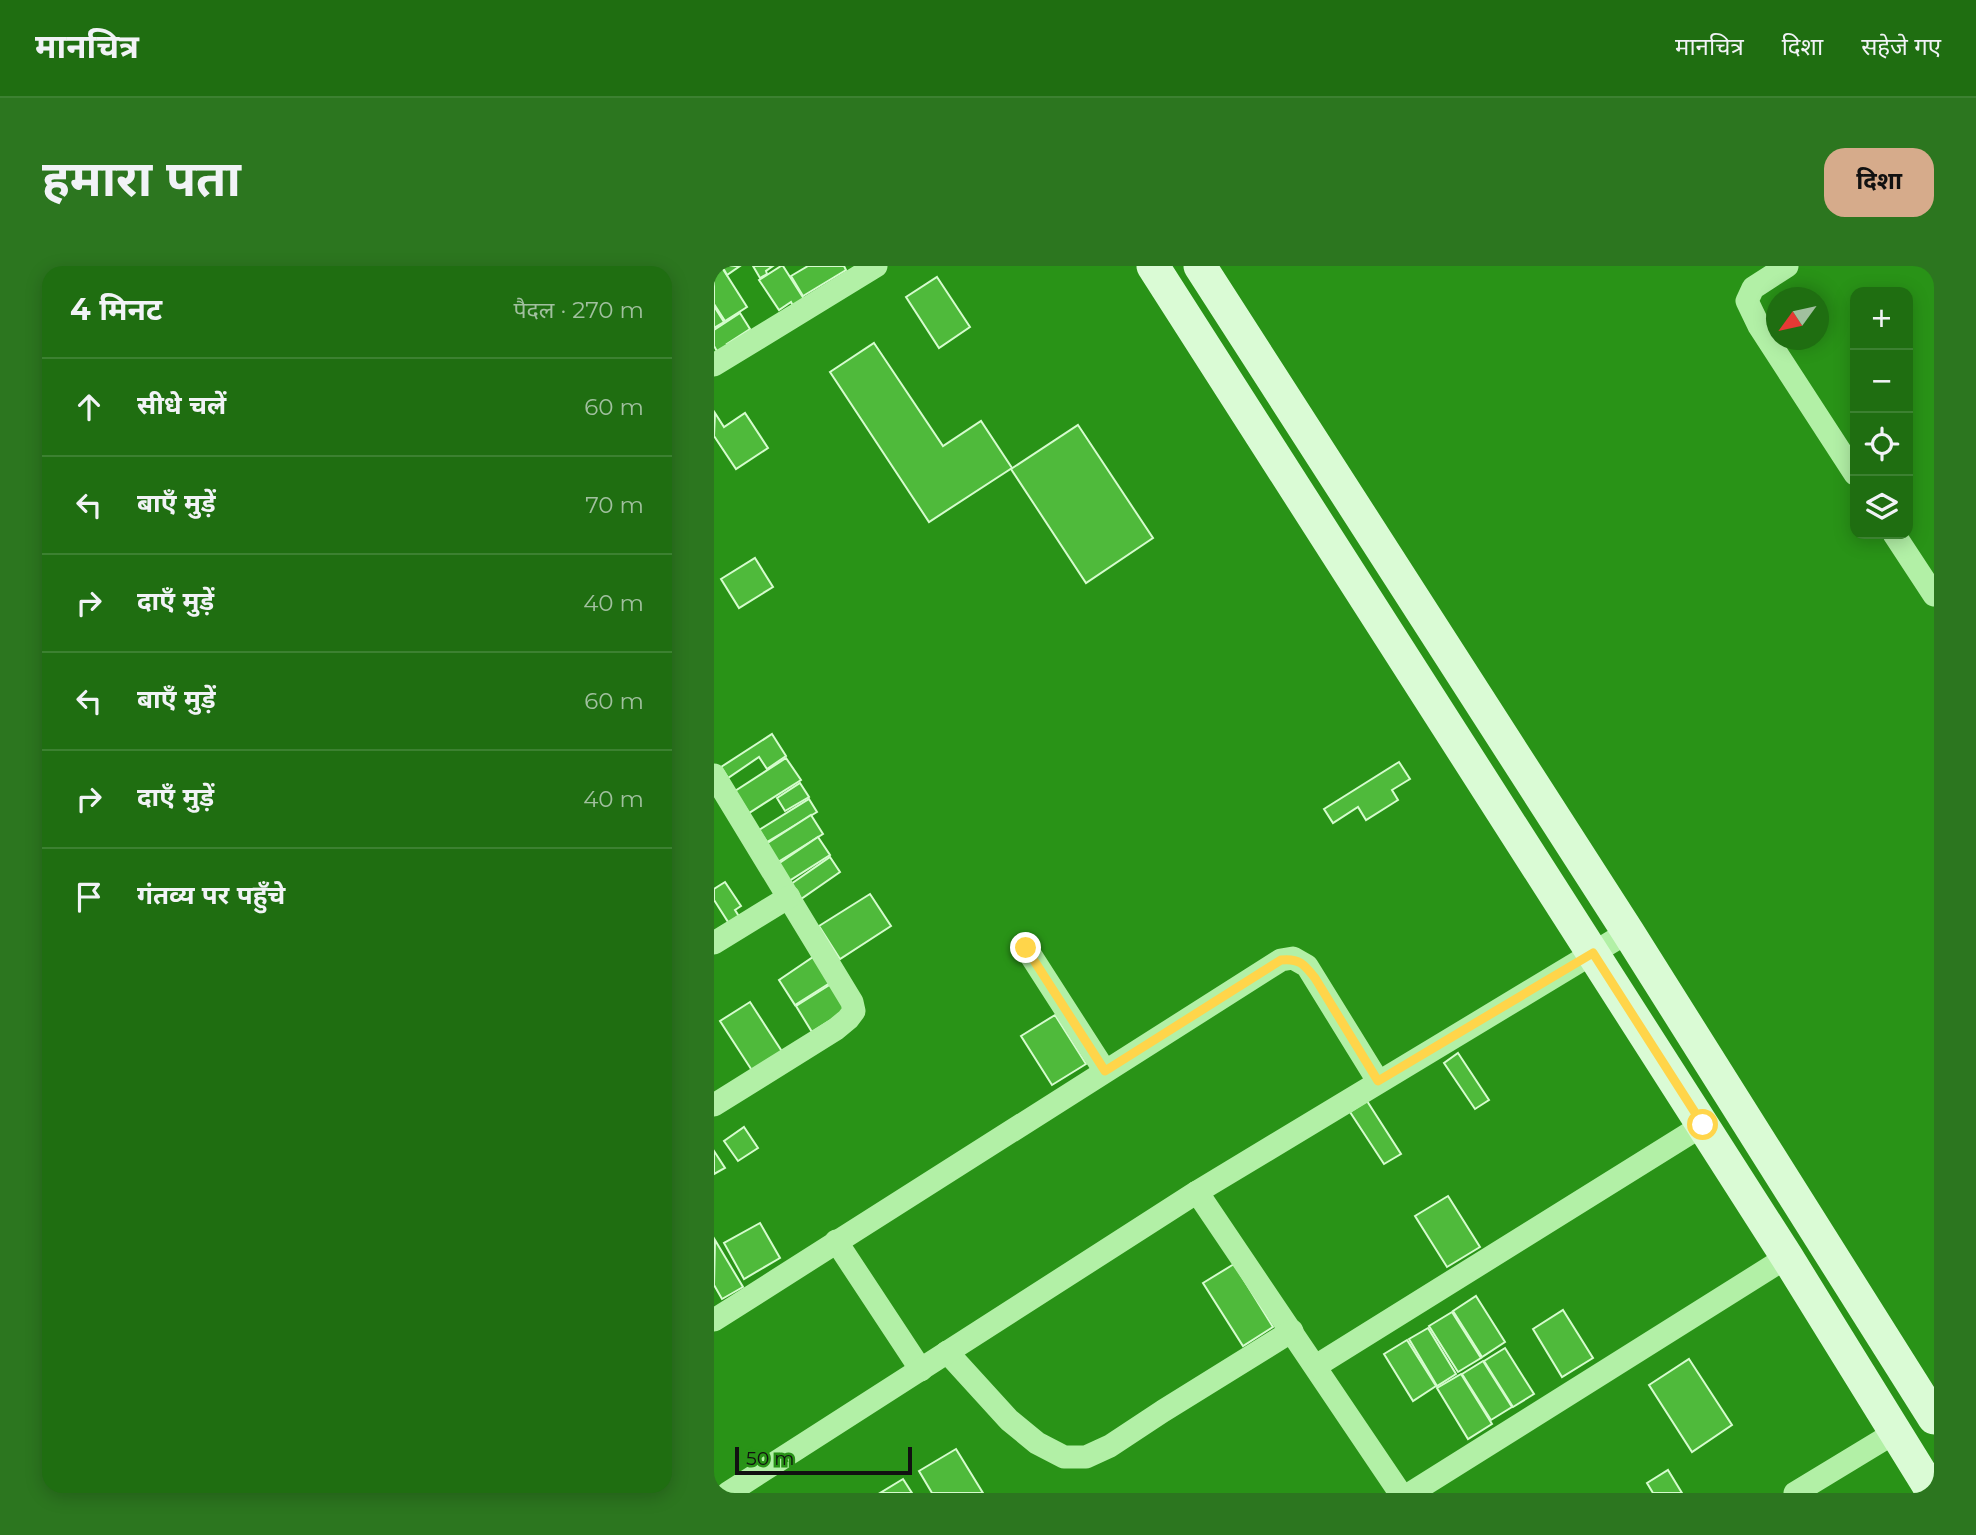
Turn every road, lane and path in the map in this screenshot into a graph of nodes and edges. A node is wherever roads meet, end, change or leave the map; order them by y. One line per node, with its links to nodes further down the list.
1 (876, 266): 5 (street)
2 (1153, 266): 14 (main road)
3 (1200, 266): 11 (main road)
4 (1787, 266): 6 (street)
5 (714, 365)
6 (1850, 466)
7 (1897, 539): 8 (street)
8 (1932, 589)
9 (714, 775): 10 (street)
10 (789, 897): 12 (street); 17 (street)
11 (1628, 932): 14 (street); 27 (main road)
12 (714, 943)
13 (1026, 948): 15 (street)
14 (1593, 953): 16 (street); 18 (main road)
15 (1105, 1071): 16 (street); 20 (street)
16 (1378, 1081): 19 (street)
17 (714, 1105)
18 (1703, 1125): 21 (main road); 25 (street)
19 (1197, 1192): 23 (street); 24 (street)
20 (835, 1241): 22 (street); 26 (street)
21 (1787, 1257): 28 (main road); 31 (street)
22 (714, 1320)
23 (1292, 1331): 24 (street); 25 (street)
24 (947, 1352): 26 (street)
25 (1316, 1366): 30 (street)
26 (921, 1370): 29 (street)
27 (1934, 1418)
28 (1895, 1433): 32 (street); 33 (main road)
29 (728, 1493)
30 (1400, 1493)
31 (1411, 1493)
32 (1795, 1493)
33 (1933, 1493)

